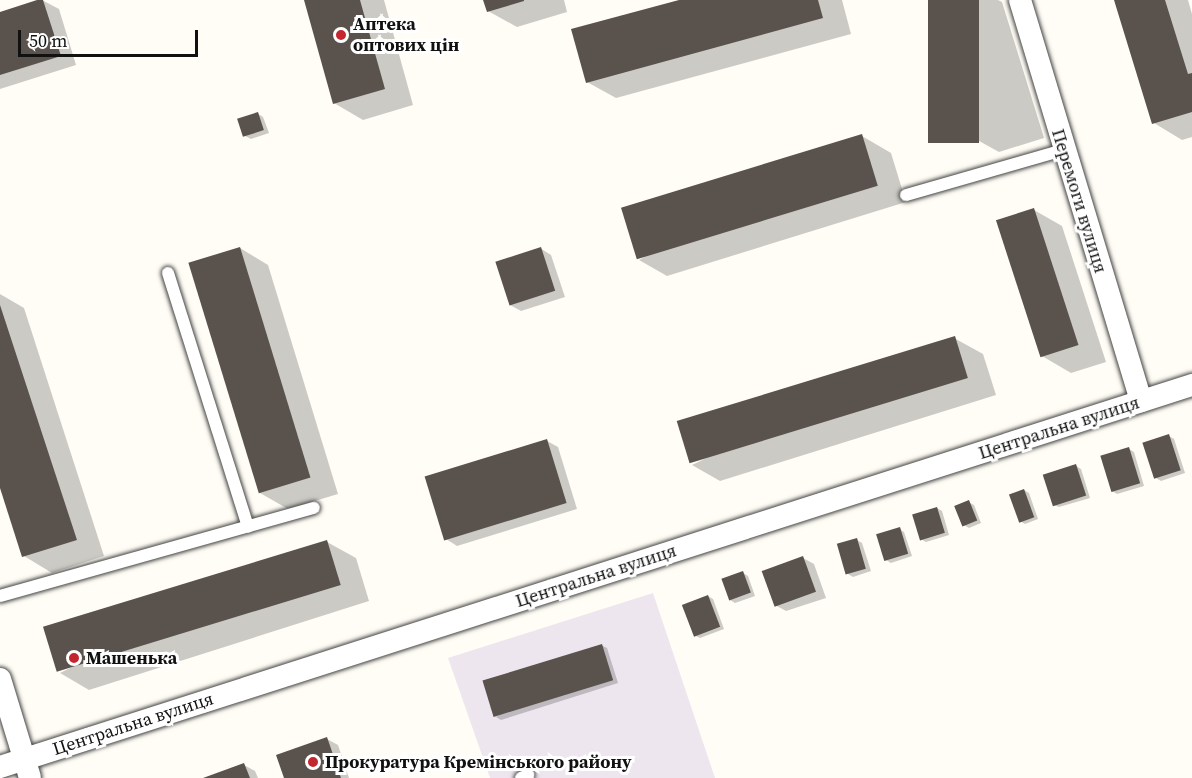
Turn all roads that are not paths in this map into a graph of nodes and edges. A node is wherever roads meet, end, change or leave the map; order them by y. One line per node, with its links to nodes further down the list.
1 (1020, 0): 2 (street, Перемоги вулиця)
2 (1063, 150): 3 (lane); 6 (street, Перемоги вулиця)
3 (906, 195)
4 (168, 273): 8 (lane)
5 (1192, 385): 6 (street, Центральна вулиця)
6 (1141, 401): 12 (street, Центральна вулиця)
7 (314, 508): 8 (lane)
8 (248, 527): 9 (lane)
9 (0, 596)
10 (0, 679): 12 (street)
11 (0, 767): 12 (street, Центральна вулиця)
12 (27, 768)

